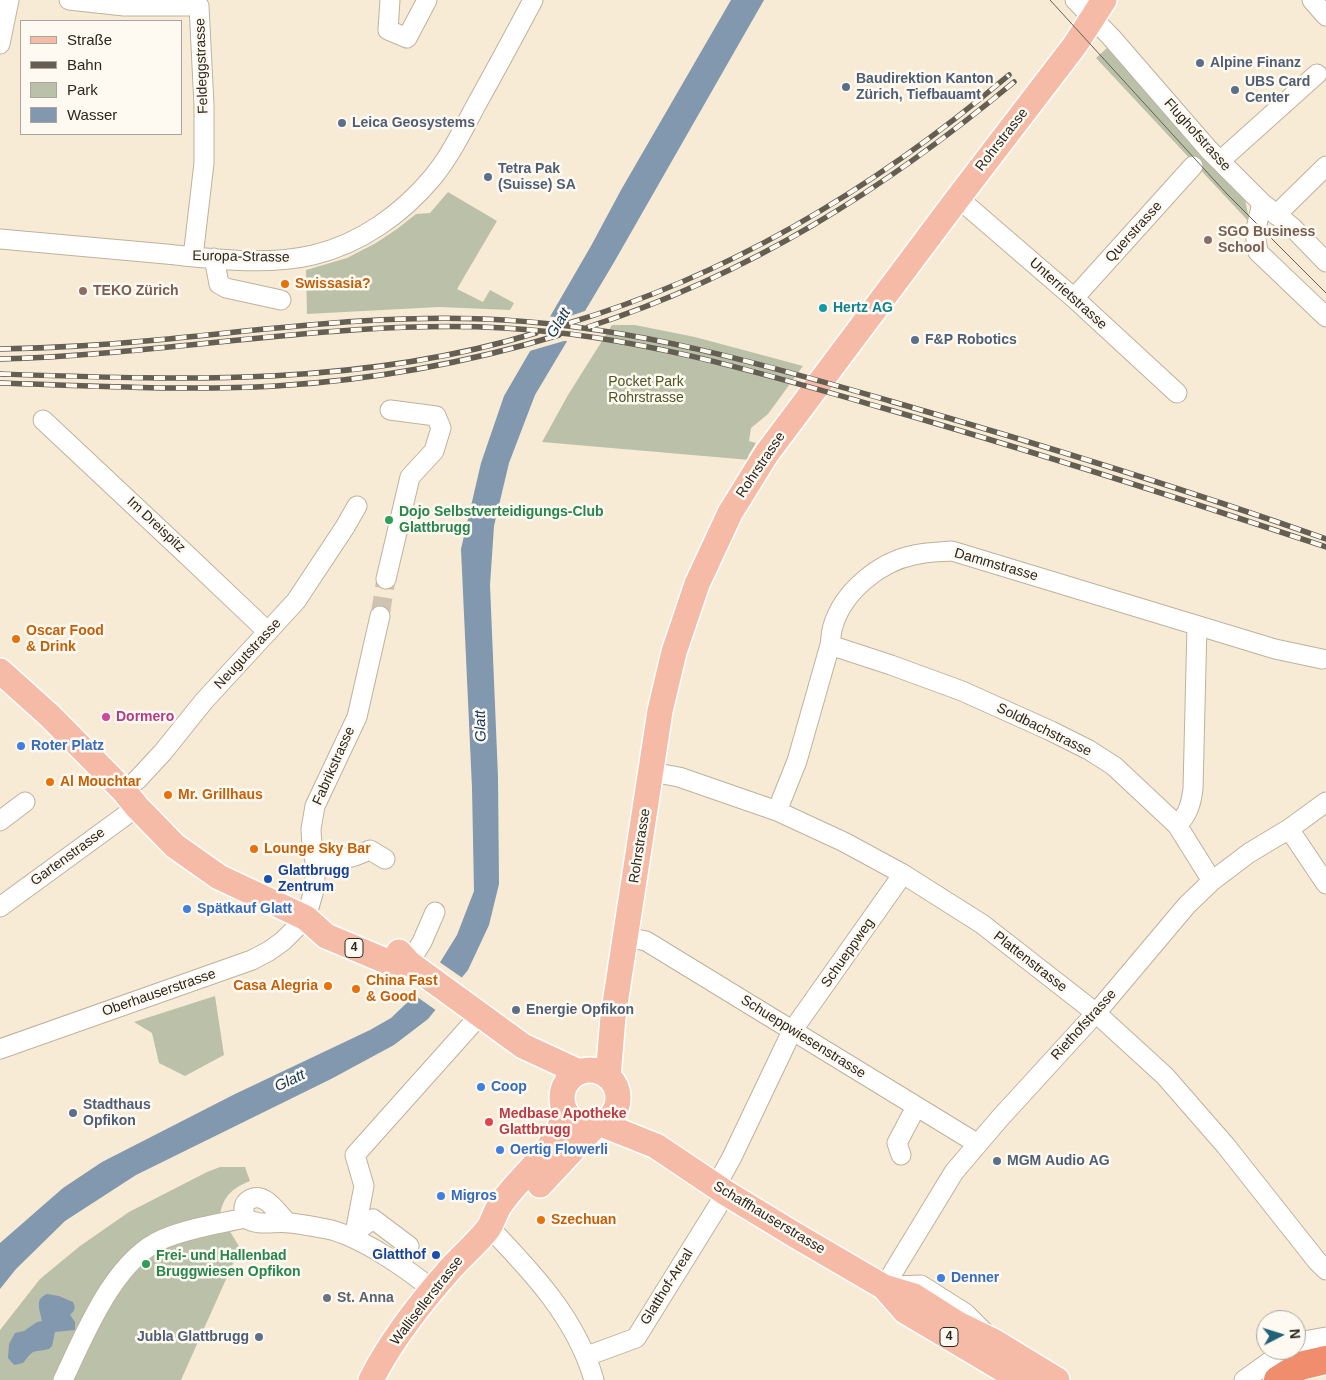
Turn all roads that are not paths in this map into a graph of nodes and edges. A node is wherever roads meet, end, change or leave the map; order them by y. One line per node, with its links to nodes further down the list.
1 (9, 0): 10 (street)
2 (69, 0): 18 (street, Feldeggstrasse)
3 (390, 0): 4 (street)
4 (427, 0)
5 (533, 0): 19 (street, Europa-Strasse)
6 (1075, 0): 8 (street, Flughofstrasse)
7 (1312, 0): 9 (street)
8 (1098, 9): 12 (street, Flughofstrasse); 15 (main road, Rohrstrasse)
9 (1326, 16)
10 (0, 44)
11 (1317, 74): 12 (street)
12 (1220, 161): 16 (street, Flughofstrasse)
13 (1193, 166): 21 (street, Querstrasse)
14 (1326, 166): 16 (street)
15 (958, 198): 21 (street, Unterrietstrasse); 35 (main road, Rohrstrasse)
16 (1269, 209): 20 (street, Flughofstrasse); 23 (street)
17 (0, 239): 18 (street, Europa-Strasse)
18 (193, 257): 19 (street, Europa-Strasse)
19 (214, 258): 22 (street)
20 (1326, 262)
21 (1074, 298): 24 (street, Unterrietstrasse)
22 (281, 300)
23 (1326, 318)
24 (1177, 393)
25 (390, 410): 28 (street)
26 (43, 420): 31 (street, Im Dreispitz)
27 (357, 506): 31 (street, Neugutstrasse)
28 (386, 579)
29 (380, 616): 44 (street, Fabrikstrasse)
30 (1196, 626): 32 (street, Dammstrasse); 33 (street, Dammstrasse); 41 (street)
31 (268, 632): 36 (street, Neugutstrasse)
32 (830, 645): 39 (street, Dammstrasse); 41 (street, Soldbachstrasse)
33 (1320, 655)
34 (0, 671): 36 (main road, Schaffhauserstrasse / 4)
35 (651, 772): 39 (street, Plattenstrasse); 51 (main road, Rohrstrasse)
36 (130, 799): 48 (street, Gartenstrasse); 50 (main road, Schaffhauserstrasse / 4)
37 (26, 802): 40 (street)
38 (1326, 802): 42 (street, Riethofstrasse)
39 (777, 811): 45 (street, Plattenstrasse)
40 (0, 821)
41 (1177, 825): 46 (street, Soldbachstrasse)
42 (1289, 829): 46 (street, Riethofstrasse); 47 (street)
43 (385, 859): 44 (street)
44 (316, 866): 50 (street, Fabrikstrasse)
45 (904, 874): 54 (street, Plattenstrasse); 55 (street, Schueppweg)
46 (1212, 881): 54 (street, Riethofstrasse)
47 (1326, 884)
48 (0, 907)
49 (435, 912): 52 (street)
50 (306, 918): 52 (main road, Schaffhauserstrasse / 4); 57 (street, Oberhauserstrasse)
51 (626, 937): 55 (street, Schueppwiesenstrasse); 58 (main road, Rohrstrasse)
52 (412, 965): 53 (main road, Schaffhauserstrasse / 4)
53 (473, 1010): 56 (main road, Schaffhauserstrasse / 4); 70 (street)
54 (1096, 1013): 63 (street, Riethofstrasse); 72 (street, Plattenstrasse)
55 (792, 1031): 61 (street, Schueppwiesenstrasse); 66 (street, Schueppweg)
56 (523, 1046): 58 (main road, Schaffhauserstrasse / 4); 60 (main road, Schaffhauserstrasse / 4)
57 (0, 1049)
58 (593, 1073): 59 (main road, Schaffhauserstrasse); 60 (main road)
59 (618, 1100): 62 (main road); 64 (main road, Schaffhauserstrasse / 4)
60 (563, 1105): 62 (main road, Schaffhauserstrasse); 69 (main road, Wallisellerstrasse)
61 (916, 1107): 63 (street, Schueppwiesenstrasse); 65 (street)
62 (598, 1125): 64 (main road, Schaffhauserstrasse / 4); 69 (main road, Wallisellerstrasse)
63 (978, 1144): 73 (street, Riethofstrasse)
64 (656, 1146): 66 (main road, Schaffhauserstrasse / 4)
65 (901, 1155)
66 (721, 1189): 73 (main road, Schaffhauserstrasse / 4); 77 (street, Glatthof-Areal)
67 (245, 1218): 68 (street); 68 (street); 81 (street)
68 (288, 1223): 70 (street)
69 (489, 1227): 74 (main road, Wallisellerstrasse); 77 (street)
70 (354, 1235): 71 (street); 71 (street)
71 (400, 1265): 74 (street)
72 (1326, 1270)
73 (884, 1287): 84 (main road, Schaffhauserstrasse / 4); 85 (main road, Schaffhauserstrasse / 4)
74 (433, 1290): 82 (main road, Wallisellerstrasse)
75 (1326, 1337): 76 (street)
76 (1306, 1341)
77 (587, 1356): 83 (street)
78 (1272, 1360): 86 (street)
79 (1326, 1360): 87 (highway)
80 (1326, 1376): 88 (highway)
81 (63, 1380)
82 (371, 1380)
83 (594, 1380)
84 (1021, 1380)
85 (1057, 1380)
86 (1244, 1380)
87 (1278, 1380)
88 (1310, 1380)

